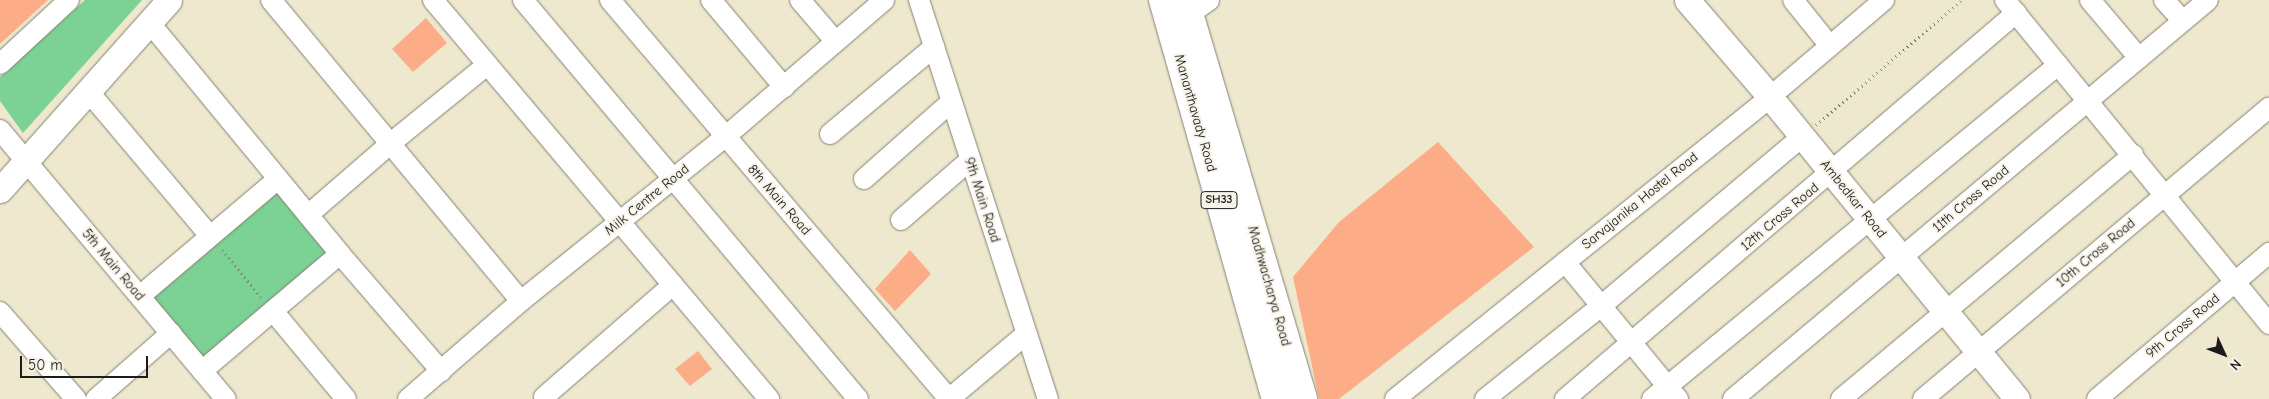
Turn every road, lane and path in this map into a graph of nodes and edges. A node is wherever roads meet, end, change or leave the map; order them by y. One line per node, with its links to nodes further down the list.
1 (69, 0): 27 (street)
2 (169, 0): 22 (street)
3 (271, 0): 40 (street)
4 (433, 0): 28 (street)
5 (523, 0): 47 (street)
6 (610, 0): 38 (street, 8th Main Road)
7 (711, 0): 30 (street)
8 (800, 0): 23 (street)
9 (884, 0): 23 (street, Milk Centre Road)
10 (919, 0): 25 (street, 9th Main Road)
11 (1163, 0): 20 (main road, Mananthavady Road / SH33)
12 (1686, 0): 32 (street, Ambedkar Road)
13 (1793, 0): 24 (street)
14 (1962, 0): 39 (path)
15 (2090, 0): 26 (street)
16 (2164, 0): 21 (street)
17 (2208, 0): 21 (street, 11th Cross Road)
18 (1874, 3): 24 (street, Sarvajanika Hostel Road)
19 (2011, 7): 29 (street); 44 (street, 12th Cross Road)
20 (1189, 11): 86 (main road, Mananthavady Road / SH33); 87 (main road, Madhwacharya Road)
21 (2183, 21): 26 (street, 11th Cross Road)
22 (149, 22): 31 (street); 45 (street)
23 (836, 42): 30 (street, Milk Centre Road)
24 (1830, 46): 32 (street, Sarvajanika Hostel Road)
25 (934, 47): 34 (street, 9th Main Road); 37 (street)
26 (2139, 58): 33 (street, 11th Cross Road)
27 (0, 64)
28 (488, 65): 40 (street); 53 (street)
29 (2058, 65): 33 (street); 51 (street)
30 (784, 87): 38 (street, Milk Centre Road)
31 (88, 91): 43 (street); 54 (street)
32 (1770, 97): 39 (street, Ambedkar Road); 58 (street, Sarvajanika Hostel Road)
33 (2088, 101): 41 (street); 57 (street, 11th Cross Road)
34 (951, 102): 42 (street, 9th Main Road); 46 (street)
35 (2269, 108): 49 (street, 10th Cross Road)
36 (0, 130): 43 (street, 5th Main Road)
37 (830, 134)
38 (725, 137): 47 (street, Milk Centre Road); 84 (street, 8th Main Road)
39 (1802, 137): 44 (street, Ambedkar Road); 63 (street)
40 (391, 143): 50 (street); 62 (street)
41 (2133, 155): 49 (street); 65 (street)
42 (970, 160): 52 (street); 69 (street, 9th Main Road)
43 (26, 161): 48 (street); 61 (street, 5th Main Road)
44 (1832, 172): 51 (street, Ambedkar Road); 70 (street, 12th Cross Road)
45 (278, 179): 50 (street); 54 (street)
46 (864, 179)
47 (672, 180): 53 (street, Milk Centre Road); 83 (street)
48 (0, 190)
49 (2165, 196): 59 (street); 71 (street, 10th Cross Road)
50 (308, 215): 56 (street)
51 (1870, 219): 57 (street, Ambedkar Road); 74 (street)
52 (901, 220)
53 (619, 222): 60 (street); 62 (street, Milk Centre Road)
54 (210, 236): 61 (street); 64 (path)
55 (2269, 252): 59 (street, 9th Cross Road)
56 (340, 254): 64 (street); 73 (street)
57 (1902, 258): 65 (street, Ambedkar Road); 91 (street, 11th Cross Road)
58 (1565, 262): 63 (street); 88 (street, Sarvajanika Hostel Road)
59 (2235, 282): 67 (street); 94 (street, 9th Cross Road)
60 (673, 285): 75 (street); 76 (street)
61 (140, 296): 68 (street, 5th Main Road)
62 (520, 301): 73 (street, Milk Centre Road)
63 (1601, 306): 70 (street); 89 (street)
64 (273, 311): 72 (street); 81 (street)
65 (1946, 311): 71 (street, Ambedkar Road); 92 (street)
66 (0, 312): 78 (street)
67 (2269, 324)
68 (171, 333): 72 (street, 5th Main Road); 79 (street)
69 (1025, 335): 84 (street); 85 (street, 9th Main Road)
70 (1632, 342): 74 (street); 90 (street, 12th Cross Road)
71 (1979, 352): 77 (street, Ambedkar Road); 93 (street, 10th Cross Road)
72 (202, 371): 80 (street, 5th Main Road)
73 (442, 371): 82 (street, Milk Centre Road)
74 (1666, 395)
75 (759, 396)
76 (544, 397)
77 (2014, 398)
78 (76, 399)
79 (96, 399)
80 (226, 399)
81 (346, 399)
82 (408, 399)
83 (858, 399)
84 (949, 399)
85 (1048, 399)
86 (1276, 399)
87 (1303, 399)
88 (1395, 399)
89 (1485, 399)
90 (1565, 399)
91 (1733, 399)
92 (1841, 399)
93 (1923, 399)
94 (2097, 399)

